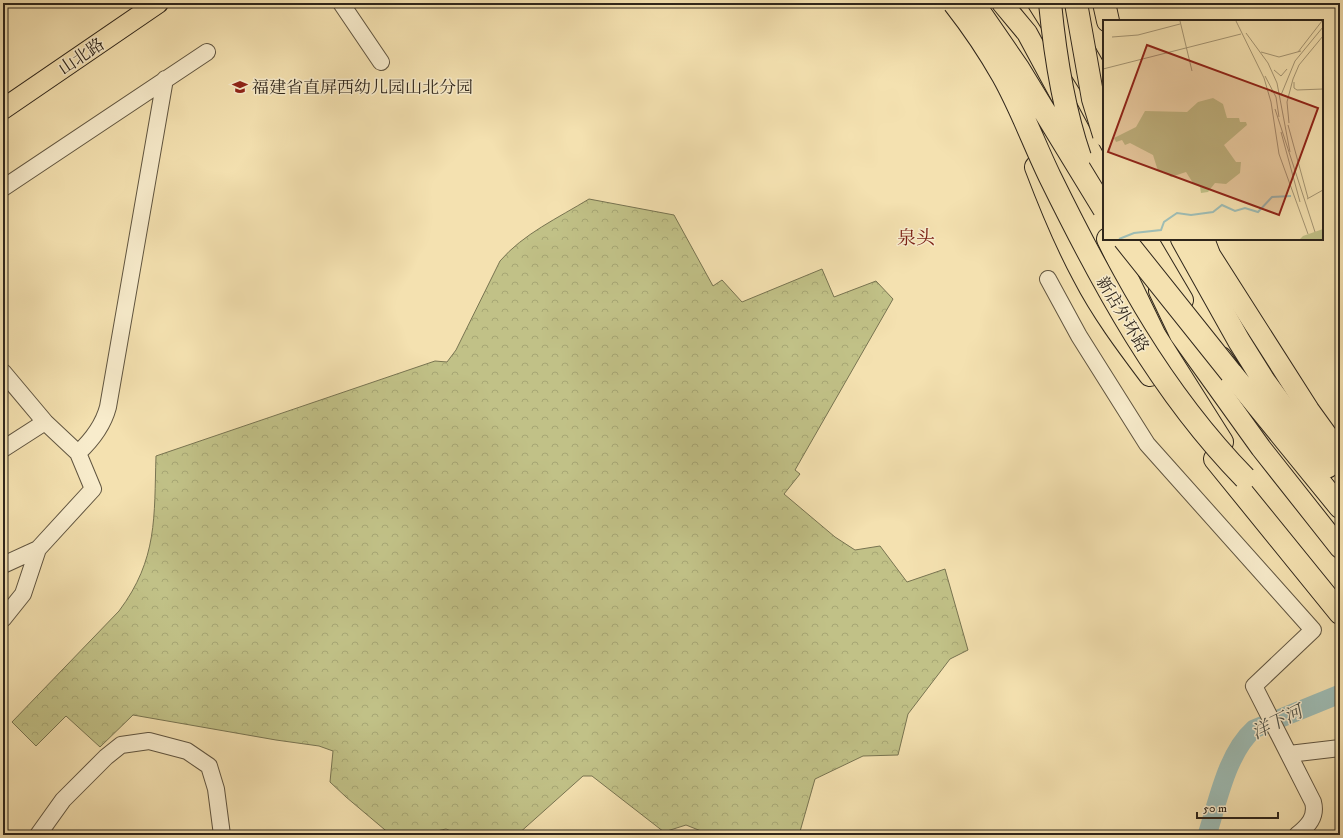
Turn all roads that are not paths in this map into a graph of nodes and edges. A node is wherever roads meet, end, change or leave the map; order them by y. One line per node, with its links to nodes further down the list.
1 (137, 3): 19 (main road, 山北路)
2 (158, 3): 21 (main road, 山北路)
3 (341, 3): 16 (street)
4 (954, 3): 41 (highway, 新店外环路, bridge)
5 (973, 3): 22 (main road); 26 (highway, bridge)
6 (1002, 3): 24 (main road)
7 (1039, 3): 20 (highway)
8 (1050, 3): 27 (highway, bridge)
9 (1058, 3): 18 (main road)
10 (1076, 3): 23 (highway, bridge)
11 (1104, 3): 13 (highway)
12 (1109, 3): 14 (main road)
13 (1108, 20)
14 (1108, 20)
15 (207, 52): 17 (street)
16 (381, 62)
17 (165, 79): 25 (street); 39 (street)
18 (1103, 82)
19 (3, 94)
20 (1103, 105)
21 (3, 109)
22 (1017, 121): 48 (highway)
23 (1103, 132)
24 (1103, 174)
25 (3, 188)
26 (1103, 207)
27 (1103, 223)
28 (1108, 240): 41 (highway, bridge)
29 (1125, 240): 36 (highway, bridge)
30 (1134, 240): 45 (main road)
31 (1147, 240): 36 (highway, bridge)
32 (1184, 240): 33 (highway)
33 (1202, 248): 40 (main road); 42 (highway)
34 (1048, 279): 51 (street)
35 (3, 372): 37 (street)
36 (1231, 373): 43 (highway)
37 (45, 422): 38 (street); 39 (street)
38 (3, 449)
39 (78, 453): 44 (street)
40 (1340, 453)
41 (1245, 478): 47 (highway, 新店外环路)
42 (1340, 484)
43 (1340, 507)
44 (38, 548): 46 (street); 49 (street)
45 (1340, 548)
46 (3, 565)
47 (1340, 594)
48 (1340, 613)
49 (3, 619)
50 (1340, 748): 51 (street)
51 (1289, 754): 54 (street)
52 (38, 835): 53 (street)
53 (222, 835)
54 (1297, 835)

